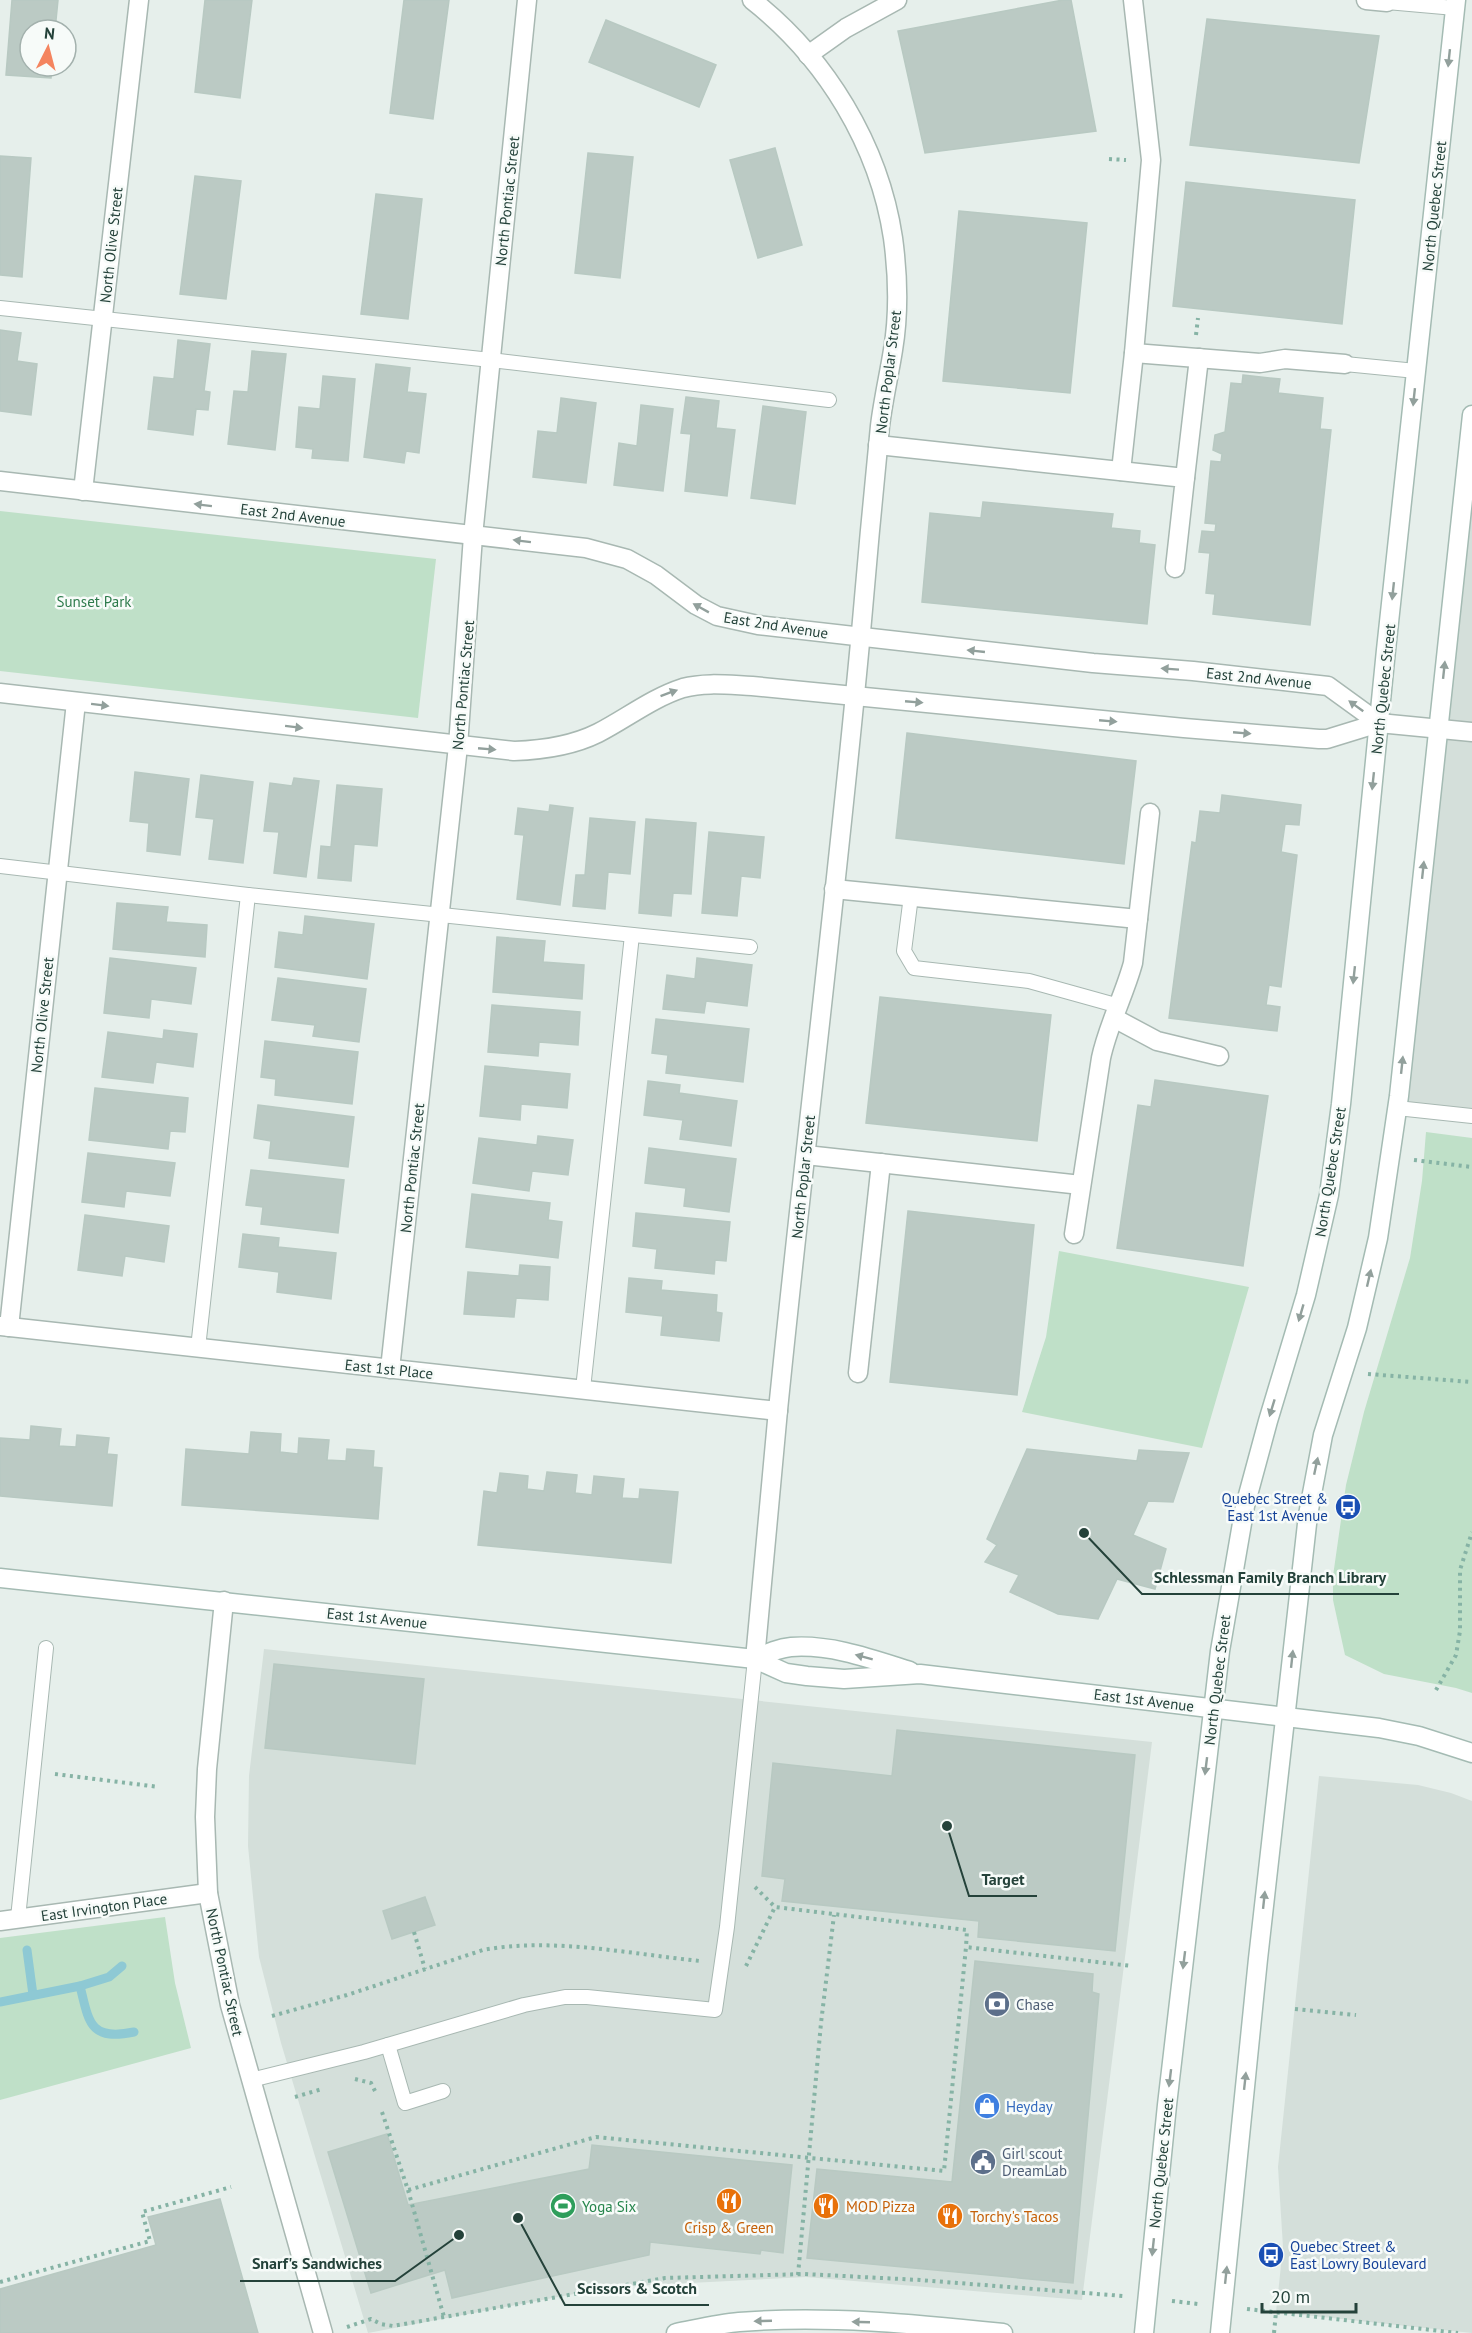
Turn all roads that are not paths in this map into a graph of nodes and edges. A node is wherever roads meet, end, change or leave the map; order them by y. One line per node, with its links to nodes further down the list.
1 (139, 0): 11 (street, North Olive Street)
2 (527, 0): 14 (street, North Pontiac Street)
3 (752, 0): 9 (street, North Poplar Street)
4 (897, 0): 9 (street)
5 (1133, 0): 13 (street)
6 (1366, 0): 7 (street)
7 (1387, 2): 8 (lane)
8 (1455, 4): 16 (street, North Quebec Street, one-way to 16)
9 (808, 55): 19 (street, North Poplar Street)
10 (0, 308): 11 (lane)
11 (102, 319): 14 (lane); 23 (street, North Olive Street)
12 (1197, 350): 13 (street); 15 (street); 21 (street)
13 (1134, 353): 20 (street)
14 (491, 360): 17 (lane); 24 (street, North Pontiac Street)
15 (1345, 364): 16 (lane)
16 (1416, 371): 30 (street, North Quebec Street, one-way to 30)
17 (828, 400)
18 (1472, 415): 31 (street, one-way to 18)
19 (878, 446): 20 (street); 26 (street, North Poplar Street)
20 (1121, 471): 21 (street)
21 (1185, 478): 25 (street)
22 (0, 481): 23 (street, East 2nd Avenue)
23 (83, 491): 24 (street, East 2nd Avenue, one-way to 23)
24 (473, 536): 26 (street, East 2nd Avenue, one-way to 24); 33 (street, North Pontiac Street)
25 (1175, 568)
26 (861, 637): 28 (street, North Poplar Street); 30 (street, East 2nd Avenue, one-way to 26)
27 (0, 693): 29 (street)
28 (855, 696): 30 (street, one-way to 30); 33 (street, one-way to 28); 37 (street, North Poplar Street)
29 (76, 702): 33 (street, one-way to 33); 36 (street, North Olive Street)
30 (1379, 723): 31 (street); 63 (street, North Quebec Street, one-way to 63)
31 (1438, 729): 32 (street); 46 (street, one-way to 31)
32 (1472, 732)
33 (458, 746): 40 (street, North Pontiac Street)
34 (1150, 813): 41 (street)
35 (0, 866): 36 (lane)
36 (58, 873): 38 (lane); 52 (street, North Olive Street)
37 (834, 889): 39 (street); 48 (street, North Poplar Street)
38 (248, 895): 40 (lane); 53 (lane)
39 (911, 896): 41 (street); 44 (lane)
40 (440, 915): 42 (lane); 54 (street, North Pontiac Street)
41 (1138, 920): 44 (street)
42 (632, 935): 43 (lane); 56 (lane)
43 (750, 947)
44 (1116, 1012): 45 (street); 50 (street)
45 (1219, 1056)
46 (1397, 1108): 47 (lane); 64 (street, one-way to 46)
47 (1472, 1116)
48 (806, 1155): 49 (street); 57 (street, North Poplar Street)
49 (881, 1163): 50 (street); 55 (street)
50 (1081, 1185): 51 (street)
51 (1074, 1234)
52 (4, 1327): 53 (street, East 1st Place)
53 (198, 1348): 54 (street, East 1st Place)
54 (390, 1369): 56 (street, East 1st Place)
55 (858, 1372)
56 (583, 1389): 57 (street, East 1st Place)
57 (778, 1411): 61 (street, North Poplar Street)
58 (0, 1578): 59 (street, East 1st Avenue)
59 (224, 1601): 61 (street, East 1st Avenue); 66 (street, North Pontiac Street)
60 (46, 1648): 67 (lane)
61 (755, 1659): 62 (street, East 1st Avenue); 62 (street, East 1st Avenue, one-way to 61); 68 (lane)
62 (920, 1674): 63 (street, East 1st Avenue)
63 (1214, 1708): 64 (street, East 1st Avenue); 74 (street, North Quebec Street, one-way to 74)
64 (1286, 1718): 65 (street, East 1st Avenue); 75 (street, one-way to 64)
65 (1472, 1753)
66 (208, 1893): 67 (street, East Irvington Place); 69 (street, North Pontiac Street)
67 (9, 1919)
68 (388, 2045): 69 (lane); 70 (lane)
69 (251, 2080): 71 (street, North Pontiac Street)
70 (443, 2091)
71 (323, 2333)
72 (676, 2333): 73 (street, one-way to 72)
73 (1004, 2333)
74 (1144, 2333)
75 (1220, 2333)

